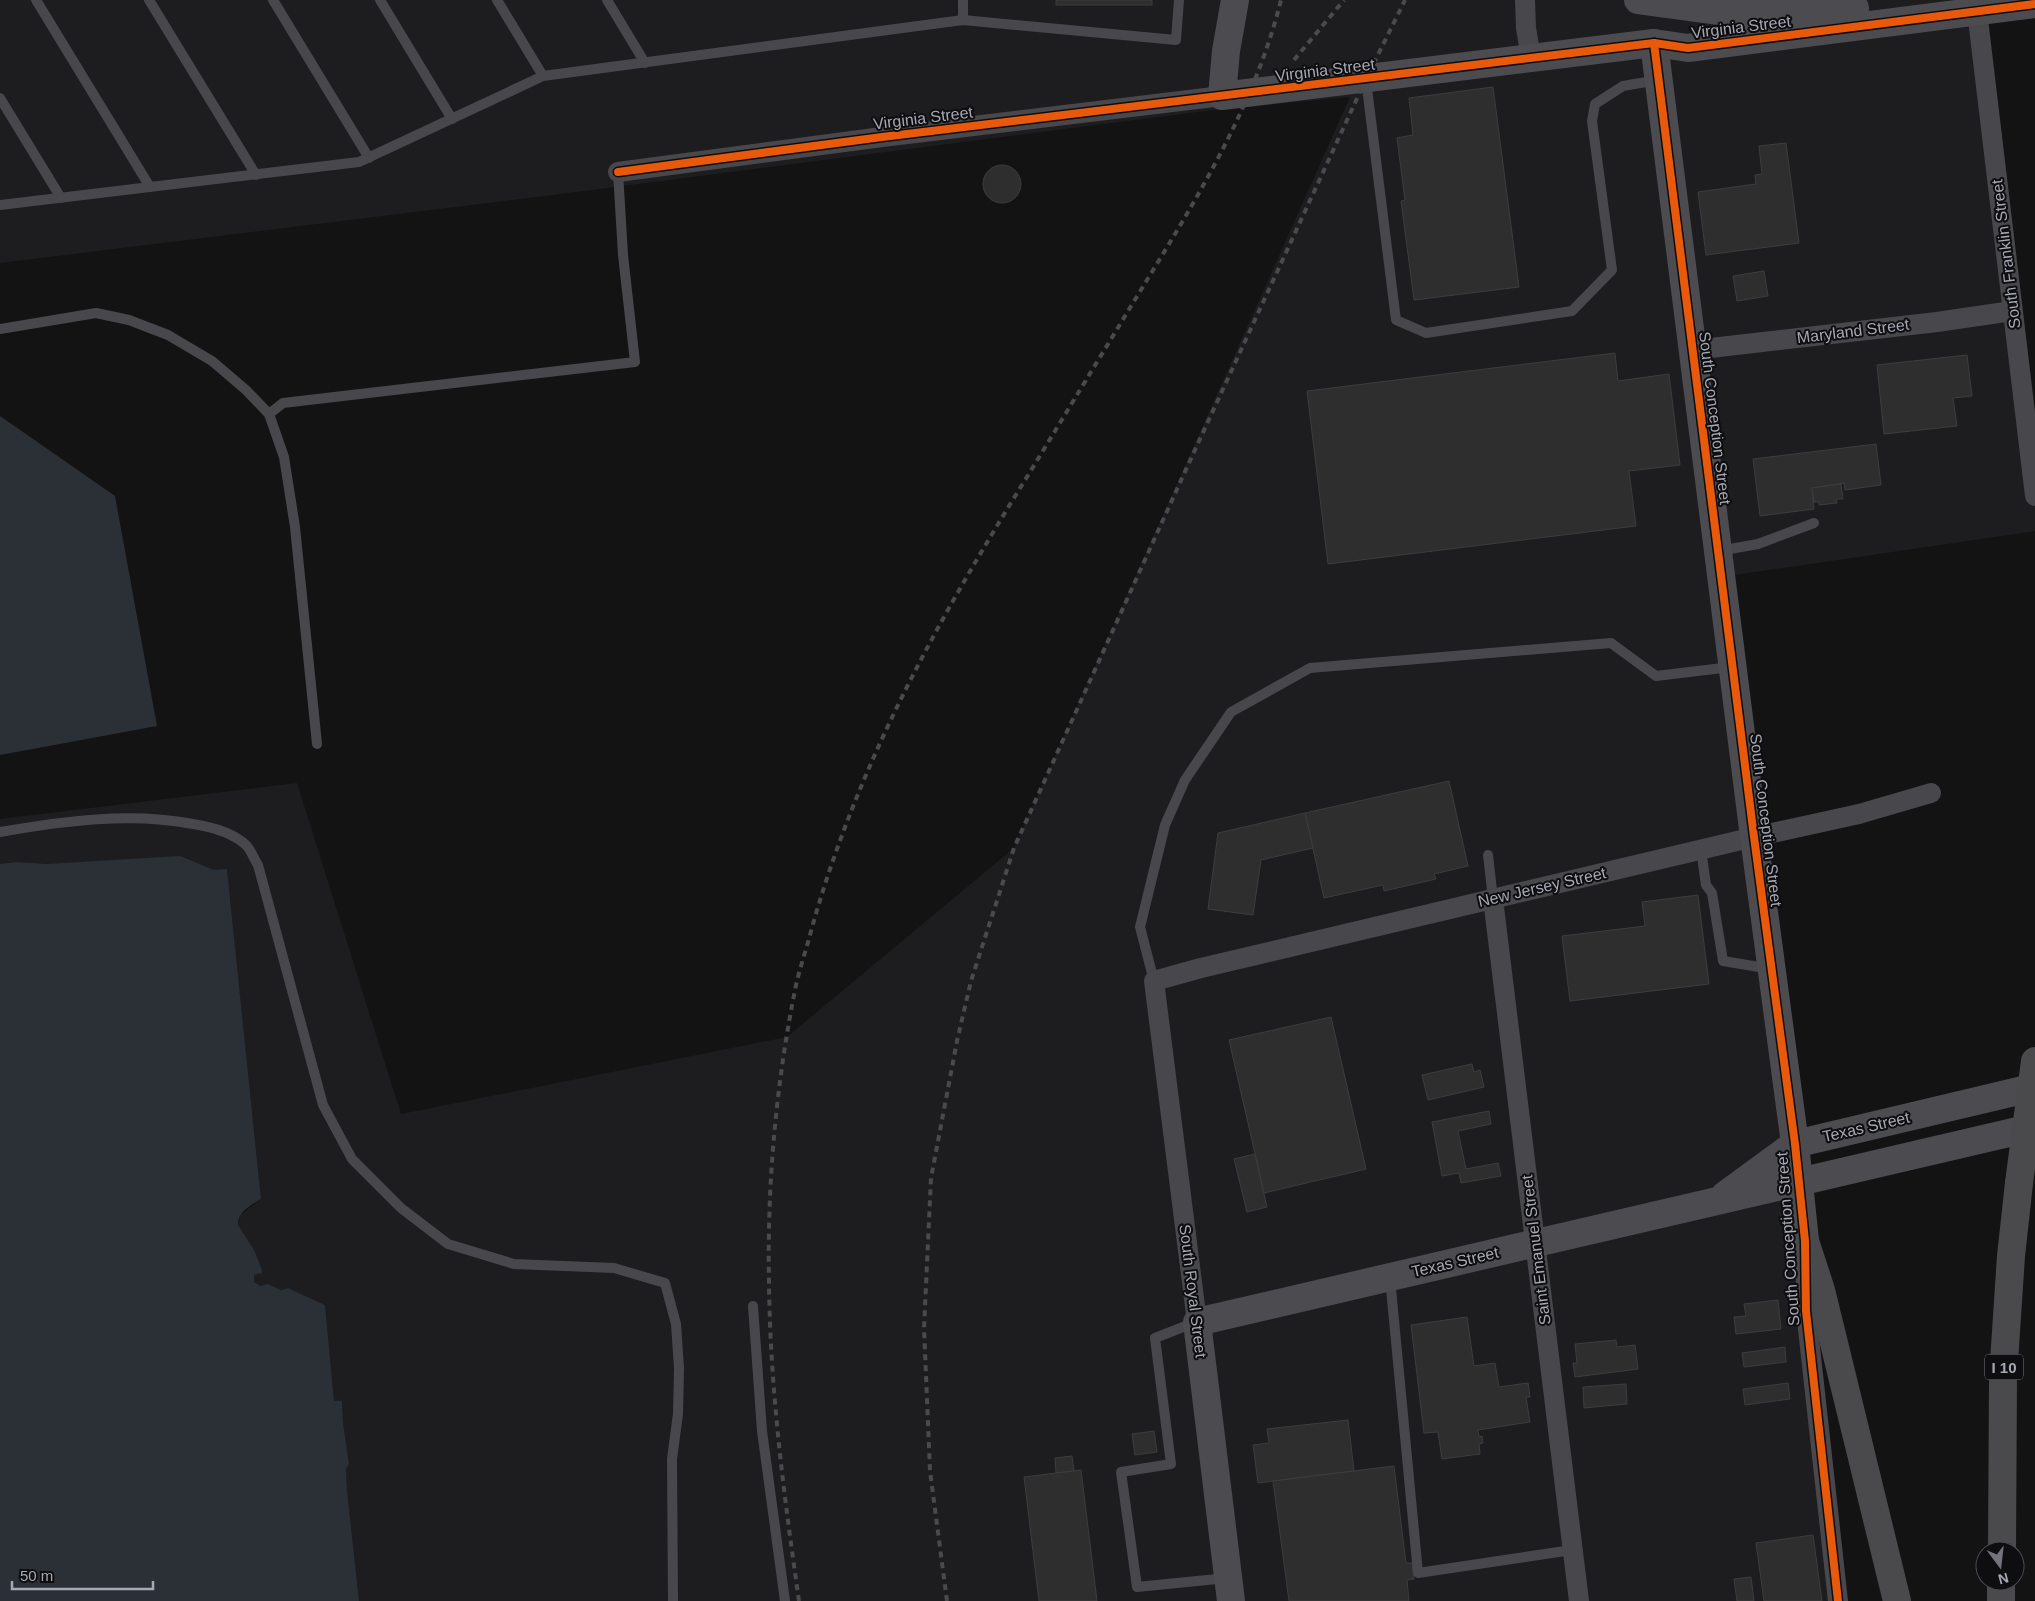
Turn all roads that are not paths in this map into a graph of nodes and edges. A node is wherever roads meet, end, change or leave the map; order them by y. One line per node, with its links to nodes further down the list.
1 (36, 0): 32 (lane)
2 (149, 0): 31 (lane)
3 (273, 0): 29 (lane)
4 (380, 0): 28 (lane)
5 (497, 0): 23 (lane)
6 (607, 0): 22 (lane)
7 (963, 0): 19 (lane)
8 (1179, 0): 19 (lane)
9 (1235, 0): 26 (street)
10 (1525, 0): 21 (street)
11 (1638, 0): 16 (street)
12 (1750, 0): 16 (street)
13 (1854, 0): 17 (street)
14 (1923, 0): 17 (street)
15 (2035, 4): 18 (street, Virginia Street)
16 (1704, 7): 17 (street)
17 (1827, 11)
18 (1977, 11): 20 (street, Virginia Street); 35 (street, South Franklin Street)
19 (962, 20): 22 (lane)
20 (1654, 43): 21 (street, Virginia Street); 25 (street, South Conception Street)
21 (1531, 58): 24 (street, Virginia Street)
22 (645, 63): 23 (lane)
23 (543, 76): 28 (lane)
24 (1366, 79): 25 (lane); 26 (street, Virginia Street)
25 (1659, 80): 37 (street, South Conception Street)
26 (1222, 96): 30 (street, Virginia Street)
27 (0, 98): 33 (lane)
28 (452, 119): 29 (lane)
29 (369, 158): 31 (lane)
30 (618, 172): 38 (lane)
31 (256, 175): 32 (lane)
32 (150, 187): 33 (lane)
33 (61, 198): 34 (lane)
34 (0, 205)
35 (2012, 311): 37 (street, Maryland Street); 39 (street, South Franklin Street)
36 (0, 329): 38 (lane)
37 (1693, 350): 41 (street, South Conception Street)
38 (269, 414): 43 (lane)
39 (2035, 496)
40 (1814, 523): 41 (lane)
41 (1718, 551): 42 (street, South Conception Street)
42 (1732, 667): 46 (street, South Conception Street); 51 (lane)
43 (317, 744)
44 (1931, 793): 46 (street, New Jersey Street)
45 (0, 832): 66 (lane)
46 (1754, 836): 47 (street, New Jersey Street); 50 (street, South Conception Street)
47 (1701, 849): 49 (street, New Jersey Street); 50 (lane)
48 (1488, 854): 49 (lane)
49 (1493, 899): 51 (street, New Jersey Street); 59 (street, Saint Emanuel Street)
50 (1772, 969): 55 (street, South Conception Street)
51 (1154, 981): 62 (street, South Royal Street)
52 (2035, 1061): 63 (highway, I 10, bridge)
53 (2035, 1087): 55 (street, Texas Street)
54 (2035, 1127): 56 (street, Texas Street)
55 (1795, 1144): 56 (street, South Conception Street); 57 (street, Texas Street)
56 (1799, 1182): 57 (street, Texas Street); 58 (street, South Conception Street)
57 (1714, 1203): 59 (street, Texas Street)
58 (1805, 1241): 69 (street, South Conception Street); 70 (highway)
59 (1536, 1244): 60 (street, Texas Street); 64 (street, Saint Emanuel Street)
60 (1390, 1277): 62 (street, Texas Street); 64 (lane)
61 (753, 1306): 67 (lane)
62 (1197, 1322): 65 (street, South Royal Street); 65 (lane)
63 (2002, 1541)
64 (1572, 1550): 68 (street, Saint Emanuel Street)
65 (1229, 1589)
66 (673, 1601)
67 (785, 1601)
68 (1579, 1601)
69 (1838, 1601)
70 (1897, 1601)

